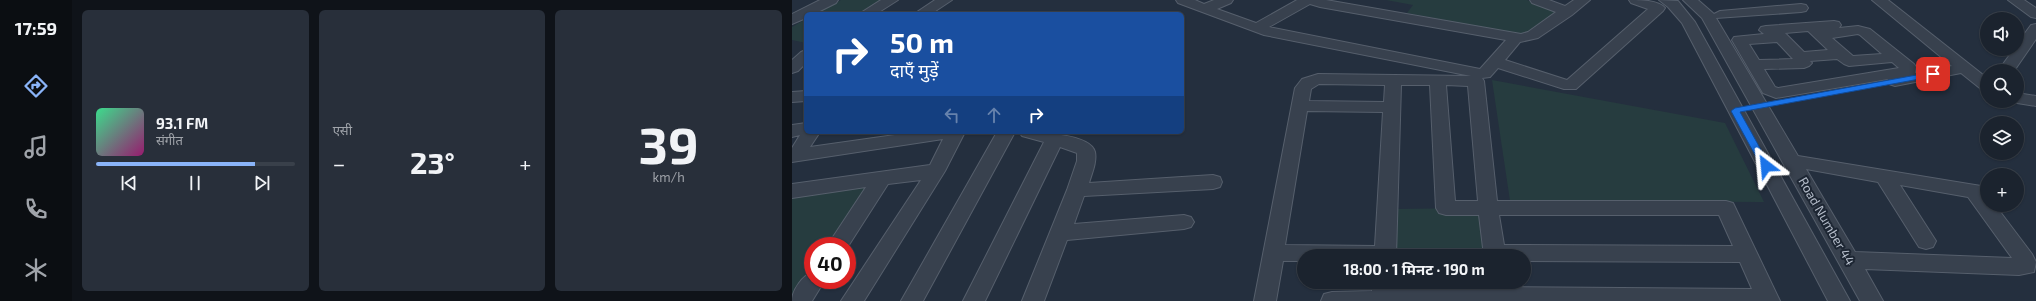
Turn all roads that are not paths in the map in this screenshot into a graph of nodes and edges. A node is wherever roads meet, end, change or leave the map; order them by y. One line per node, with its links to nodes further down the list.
1 (831, 0): 17 (street)
2 (890, 0): 18 (street)
3 (945, 0): 19 (street)
4 (1182, 0): 16 (street)
5 (1226, 0): 16 (street)
6 (1307, 0): 26 (street)
7 (1311, 0): 31 (street)
8 (1537, 0): 20 (street)
9 (1583, 0): 20 (street)
10 (1636, 0): 36 (street)
11 (1666, 0): 53 (street, Road Number 44)
12 (1690, 0): 29 (street, Road Number 44)
13 (1879, 0): 40 (street)
14 (2015, 0): 22 (street)
15 (1796, 4): 23 (street); 27 (street)
16 (1204, 9): 26 (street)
17 (808, 12)
18 (869, 12)
19 (924, 12)
20 (1567, 12): 31 (street)
21 (804, 14): 24 (street)
22 (2036, 14)
23 (1720, 15)
24 (792, 20)
25 (1857, 23): 27 (street)
26 (1257, 28): 36 (street)
27 (1818, 29): 28 (street); 33 (street); 34 (street)
28 (1778, 33): 29 (street); 35 (street); 38 (street)
29 (1718, 34): 51 (street, Road Number 44)
30 (2034, 35): 37 (street)
31 (1516, 38): 36 (street)
32 (804, 57): 39 (street)
33 (1896, 57): 34 (street); 41 (street)
34 (1845, 58): 35 (street); 41 (street)
35 (1802, 60): 38 (street); 45 (street)
36 (1495, 62)
37 (2011, 64)
38 (1755, 65): 45 (street)
39 (792, 68)
40 (1964, 68): 44 (street); 51 (street)
41 (1868, 78): 45 (street)
42 (1392, 80): 43 (street); 50 (street); 52 (street)
43 (1438, 80): 70 (street); 70 (street)
44 (1980, 81)
45 (1824, 85)
46 (804, 96): 47 (street)
47 (792, 97)
48 (2024, 99): 49 (street)
49 (2036, 101)
50 (1300, 106): 52 (street); 77 (street)
51 (1761, 106): 53 (street); 63 (street, Road Number 44)
52 (1391, 107): 75 (street)
53 (1735, 111): 93 (street, Road Number 44)
54 (804, 129): 55 (street)
55 (792, 131)
56 (810, 134): 62 (street)
57 (942, 134): 62 (street)
58 (954, 134): 64 (street)
59 (1005, 134): 88 (street)
60 (1035, 134): 61 (street)
61 (1054, 139): 68 (street); 89 (street)
62 (794, 156)
63 (1793, 161): 65 (street); 81 (street, Road Number 44)
64 (936, 171): 66 (street); 87 (street)
65 (1885, 177): 74 (street); 81 (street)
66 (882, 178): 69 (street); 73 (street)
67 (1213, 182): 68 (street)
68 (1077, 190): 72 (street)
69 (792, 191)
70 (1488, 209): 76 (street); 79 (street)
71 (1184, 222): 72 (street)
72 (1060, 234): 90 (street)
73 (843, 237)
74 (1926, 241)
75 (1385, 249)
76 (1494, 249)
77 (1273, 253): 78 (street); 91 (street)
78 (1297, 253)
79 (1747, 254): 80 (street); 85 (street)
80 (1531, 255)
81 (1849, 260): 94 (street, Road Number 44)
82 (808, 289): 86 (street)
83 (1383, 291): 84 (street); 92 (street)
84 (1500, 293): 85 (street)
85 (1768, 300)
86 (800, 301)
87 (852, 301)
88 (912, 301)
89 (974, 301)
90 (1033, 301)
91 (1264, 301)
92 (1332, 301)
93 (1839, 301)
94 (1872, 301)

